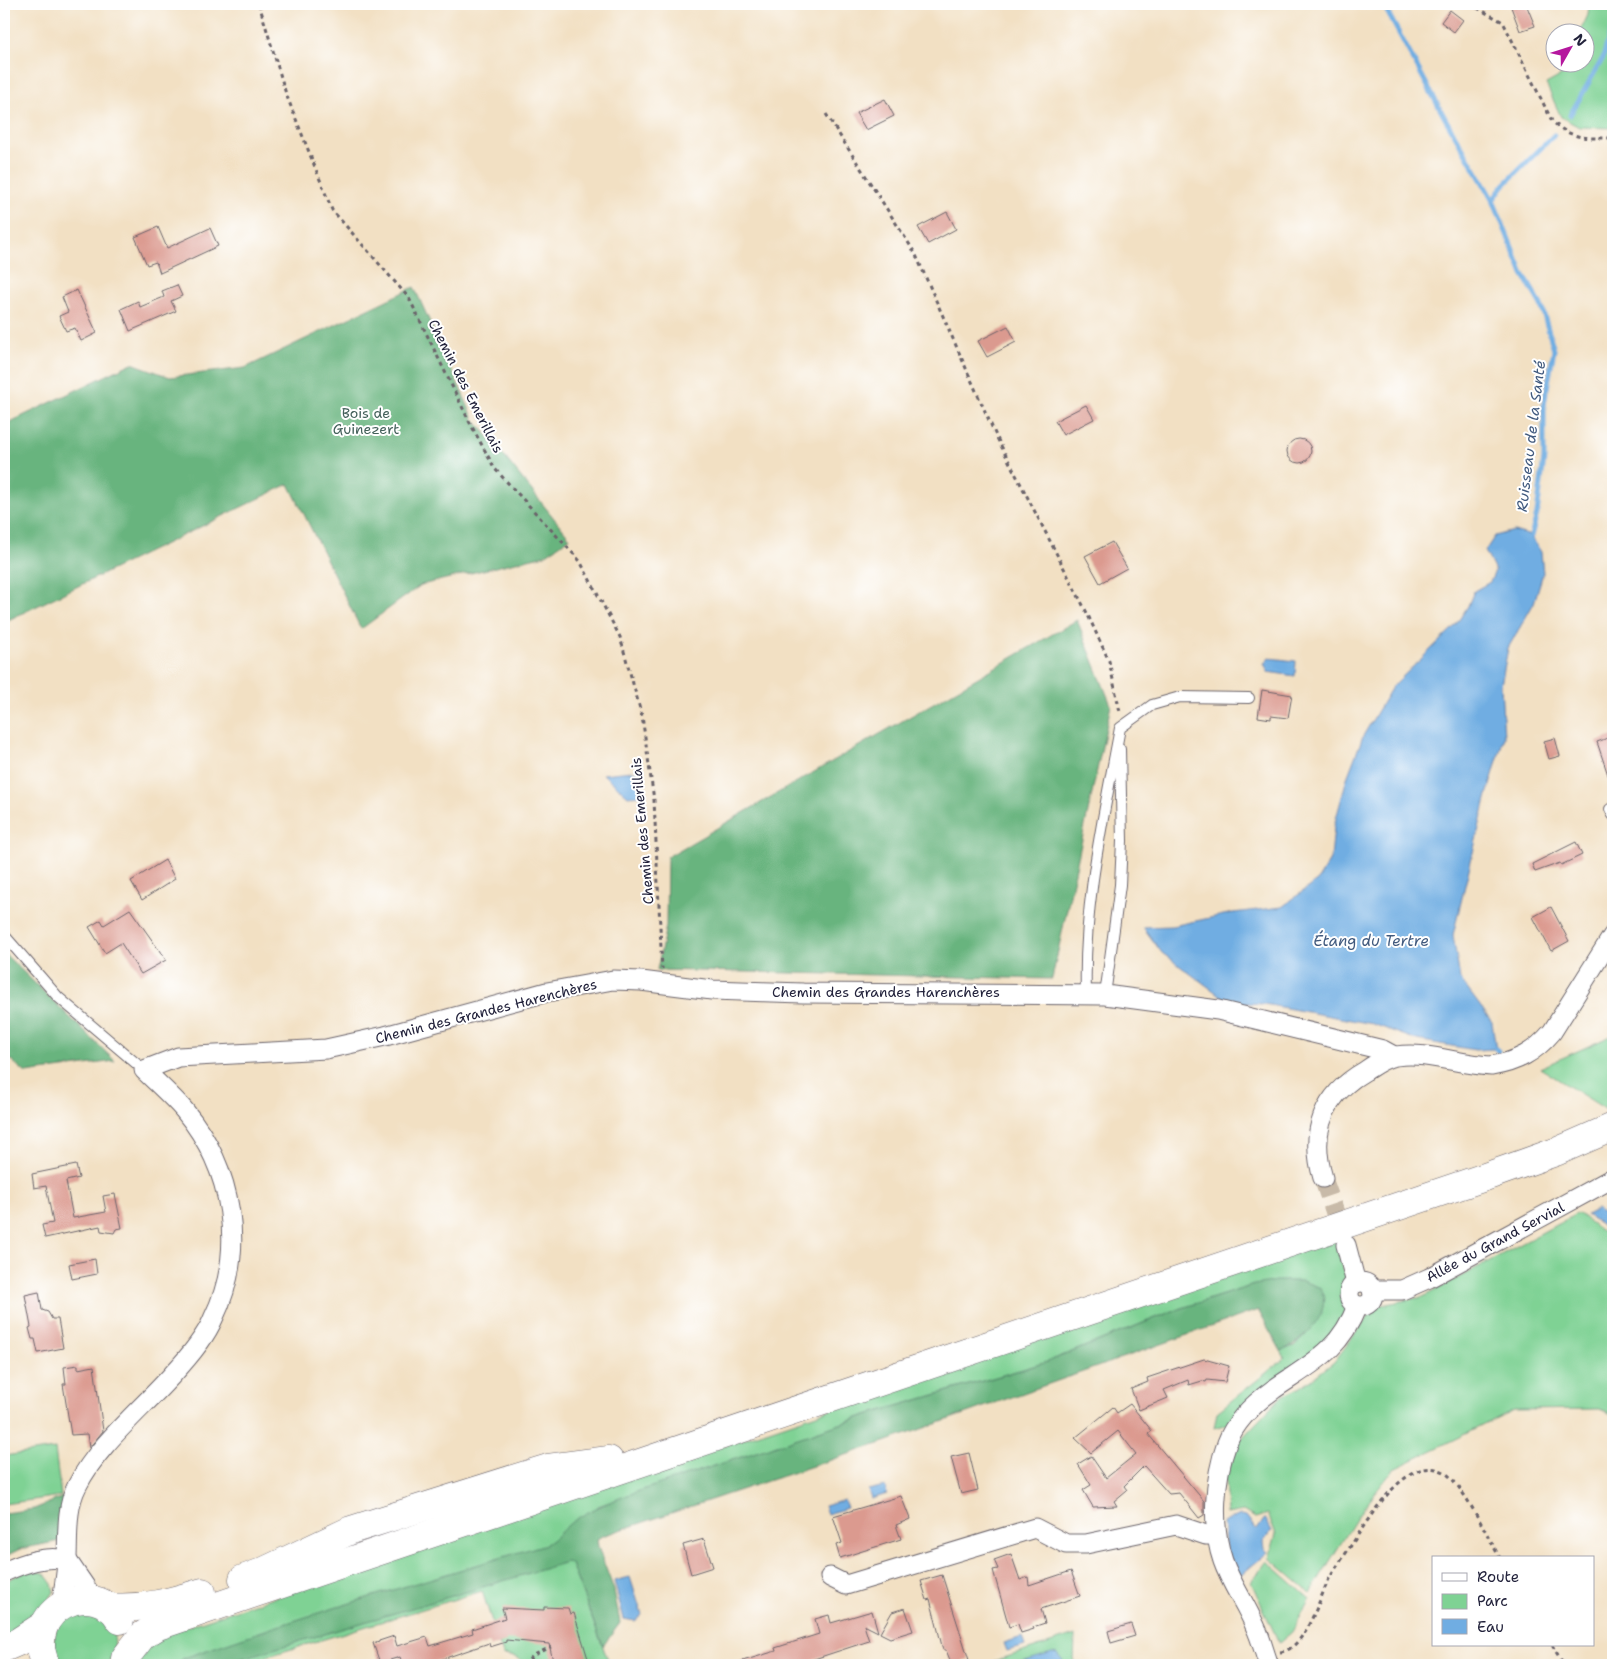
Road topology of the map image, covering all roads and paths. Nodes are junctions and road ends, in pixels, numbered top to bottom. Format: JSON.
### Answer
{"nodes":[{"id":1,"x":259,"y":4,"type":"edge"},
{"id":2,"x":1470,"y":4,"type":"edge"},
{"id":3,"x":826,"y":114,"type":"dead end"},
{"id":4,"x":1613,"y":138,"type":"edge"},
{"id":5,"x":1249,"y":698,"type":"dead end"},
{"id":6,"x":1120,"y":728,"type":"junction"},
{"id":7,"x":1613,"y":934,"type":"edge"},
{"id":8,"x":4,"y":935,"type":"edge"},
{"id":9,"x":663,"y":985,"type":"junction"},
{"id":10,"x":1086,"y":993,"type":"junction"},
{"id":11,"x":1105,"y":995,"type":"junction"},
{"id":12,"x":1394,"y":1056,"type":"junction"},
{"id":13,"x":144,"y":1070,"type":"junction"},
{"id":14,"x":1613,"y":1127,"type":"edge"},
{"id":15,"x":1323,"y":1178,"type":"tunnel mouth"},
{"id":16,"x":1613,"y":1178,"type":"edge"},
{"id":17,"x":1346,"y":1245,"type":"tunnel mouth"},
{"id":18,"x":1364,"y":1287,"type":"junction"},
{"id":19,"x":670,"y":1451,"type":"junction"},
{"id":20,"x":1215,"y":1535,"type":"junction"},
{"id":21,"x":1499,"y":1556,"type":"edge"},
{"id":22,"x":67,"y":1560,"type":"junction"},
{"id":23,"x":4,"y":1572,"type":"edge"},
{"id":24,"x":830,"y":1577,"type":"dead end"},
{"id":25,"x":101,"y":1604,"type":"junction"},
{"id":26,"x":52,"y":1615,"type":"junction"},
{"id":27,"x":1553,"y":1646,"type":"edge"},
{"id":28,"x":551,"y":1647,"type":"dead end"},
{"id":29,"x":4,"y":1648,"type":"edge"},
{"id":30,"x":1267,"y":1659,"type":"edge"},
{"id":31,"x":123,"y":1662,"type":"edge"},
{"id":32,"x":46,"y":1665,"type":"edge"},
{"id":33,"x":523,"y":1665,"type":"edge"},
{"id":34,"x":1564,"y":1665,"type":"edge"}],
"edges":[{"from":1,"to":9,"type":"path","name":"Chemin des Emerillais"},
{"from":2,"to":4,"type":"path"},
{"from":3,"to":6,"type":"path"},
{"from":5,"to":6,"type":"lane"},
{"from":6,"to":10,"type":"lane"},
{"from":6,"to":11,"type":"lane"},
{"from":7,"to":12,"type":"street"},
{"from":8,"to":13,"type":"lane"},
{"from":9,"to":10,"type":"street","name":"Chemin des Grandes Harenchères"},
{"from":9,"to":13,"type":"street","name":"Chemin des Grandes Harenchères"},
{"from":10,"to":11,"type":"street","name":"Chemin des Grandes Harenchères"},
{"from":11,"to":12,"type":"street","name":"Chemin des Grandes Harenchères"},
{"from":12,"to":15,"type":"street"},
{"from":13,"to":22,"type":"street"},
{"from":14,"to":19,"type":"main road"},
{"from":16,"to":18,"type":"street","name":"Allée du Grand Servial"},
{"from":17,"to":18,"type":"street"},
{"from":18,"to":20,"type":"street"},
{"from":19,"to":25,"type":"main road"},
{"from":19,"to":31,"type":"main road"},
{"from":20,"to":24,"type":"street"},
{"from":20,"to":30,"type":"street"},
{"from":21,"to":30,"type":"path"},
{"from":22,"to":23,"type":"street"},
{"from":22,"to":25,"type":"street"},
{"from":22,"to":26,"type":"street"},
{"from":25,"to":26,"type":"main road"},
{"from":25,"to":31,"type":"main road"},
{"from":26,"to":29,"type":"main road"},
{"from":26,"to":32,"type":"main road"},
{"from":27,"to":34,"type":"path"},
{"from":28,"to":33,"type":"path"}]}
